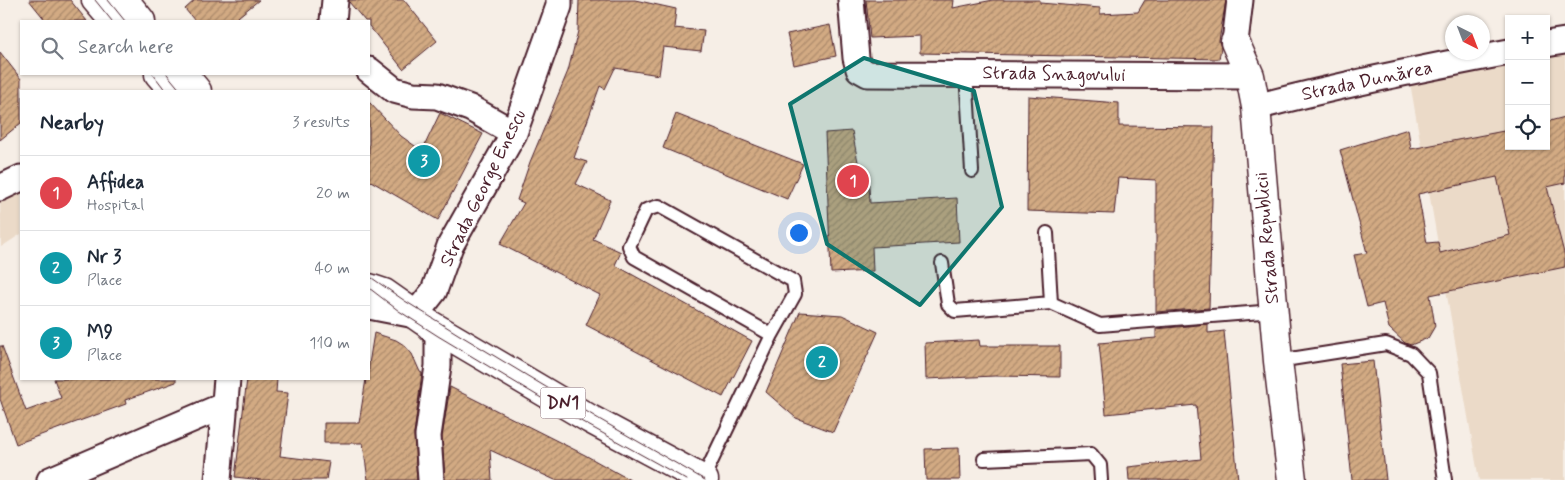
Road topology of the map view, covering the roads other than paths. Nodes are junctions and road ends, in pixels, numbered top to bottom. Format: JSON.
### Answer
{"nodes":[{"id":1,"x":96,"y":0,"type":"edge"},
{"id":2,"x":124,"y":0,"type":"edge"},
{"id":3,"x":335,"y":0,"type":"edge"},
{"id":4,"x":559,"y":0,"type":"edge"},
{"id":5,"x":851,"y":0,"type":"edge"},
{"id":6,"x":1240,"y":0,"type":"edge"},
{"id":7,"x":113,"y":20,"type":"edge"},
{"id":8,"x":140,"y":20,"type":"edge"},
{"id":9,"x":333,"y":20,"type":"edge"},
{"id":10,"x":1565,"y":41,"type":"edge"},
{"id":11,"x":1235,"y":42,"type":"joint"},
{"id":12,"x":1550,"y":43,"type":"edge"},
{"id":13,"x":1505,"y":53,"type":"edge"},
{"id":14,"x":370,"y":71,"type":"edge"},
{"id":15,"x":966,"y":73,"type":"junction"},
{"id":16,"x":160,"y":75,"type":"edge"},
{"id":17,"x":184,"y":75,"type":"edge"},
{"id":18,"x":1250,"y":76,"type":"junction"},
{"id":19,"x":173,"y":90,"type":"edge"},
{"id":20,"x":196,"y":90,"type":"edge"},
{"id":21,"x":1256,"y":107,"type":"junction"},
{"id":22,"x":514,"y":133,"type":"junction"},
{"id":23,"x":972,"y":171,"type":"dead end"},
{"id":24,"x":20,"y":178,"type":"edge"},
{"id":25,"x":0,"y":188,"type":"edge"},
{"id":26,"x":1047,"y":233,"type":"dead end"},
{"id":27,"x":942,"y":263,"type":"dead end"},
{"id":28,"x":370,"y":268,"type":"edge"},
{"id":29,"x":374,"y":295,"type":"edge"},
{"id":30,"x":1051,"y":303,"type":"junction"},
{"id":31,"x":1274,"y":311,"type":"junction"},
{"id":32,"x":420,"y":318,"type":"junction"},
{"id":33,"x":772,"y":335,"type":"junction"},
{"id":34,"x":1278,"y":361,"type":"junction"},
{"id":35,"x":227,"y":380,"type":"edge"},
{"id":36,"x":225,"y":405,"type":"junction"},
{"id":37,"x":984,"y":460,"type":"dead end"},
{"id":38,"x":50,"y":480,"type":"edge"},
{"id":39,"x":218,"y":480,"type":"edge"},
{"id":40,"x":431,"y":480,"type":"edge"},
{"id":41,"x":704,"y":480,"type":"edge"},
{"id":42,"x":1101,"y":480,"type":"edge"},
{"id":43,"x":1292,"y":480,"type":"edge"},
{"id":44,"x":1445,"y":480,"type":"edge"}],
"edges":[{"from":1,"to":7,"type":"main road"},
{"from":2,"to":8,"type":"main road"},
{"from":3,"to":9,"type":"street"},
{"from":4,"to":22,"type":"street","name":"Strada George Enescu"},
{"from":5,"to":15,"type":"street","name":"Strada Snagovului"},
{"from":6,"to":11,"type":"street","name":"Strada Republicii"},
{"from":10,"to":12,"type":"street"},
{"from":11,"to":18,"type":"main road","name":"Strada Republicii"},
{"from":13,"to":21,"type":"street","name":"Strada Dunărea"},
{"from":14,"to":22,"type":"street"},
{"from":15,"to":18,"type":"street","name":"Strada Snagovului"},
{"from":15,"to":23,"type":"lane"},
{"from":16,"to":19,"type":"main road"},
{"from":17,"to":20,"type":"main road"},
{"from":18,"to":21,"type":"main road","name":"Strada Republicii"},
{"from":21,"to":31,"type":"main road","name":"Strada Republicii"},
{"from":22,"to":32,"type":"street","name":"Strada George Enescu"},
{"from":24,"to":25,"type":"street"},
{"from":26,"to":30,"type":"lane"},
{"from":27,"to":30,"type":"lane"},
{"from":28,"to":29,"type":"main road","number":"DN1"},
{"from":29,"to":32,"type":"main road","number":"DN1"},
{"from":30,"to":31,"type":"lane"},
{"from":31,"to":34,"type":"main road","name":"Strada Republicii"},
{"from":32,"to":40,"type":"street"},
{"from":32,"to":41,"type":"main road","number":"DN1"},
{"from":33,"to":33,"type":"lane"},
{"from":33,"to":41,"type":"lane"},
{"from":34,"to":43,"type":"main road","name":"Strada Republicii"},
{"from":34,"to":44,"type":"lane"},
{"from":35,"to":36,"type":"street"},
{"from":36,"to":38,"type":"street"},
{"from":36,"to":39,"type":"street"},
{"from":37,"to":42,"type":"lane"}]}
